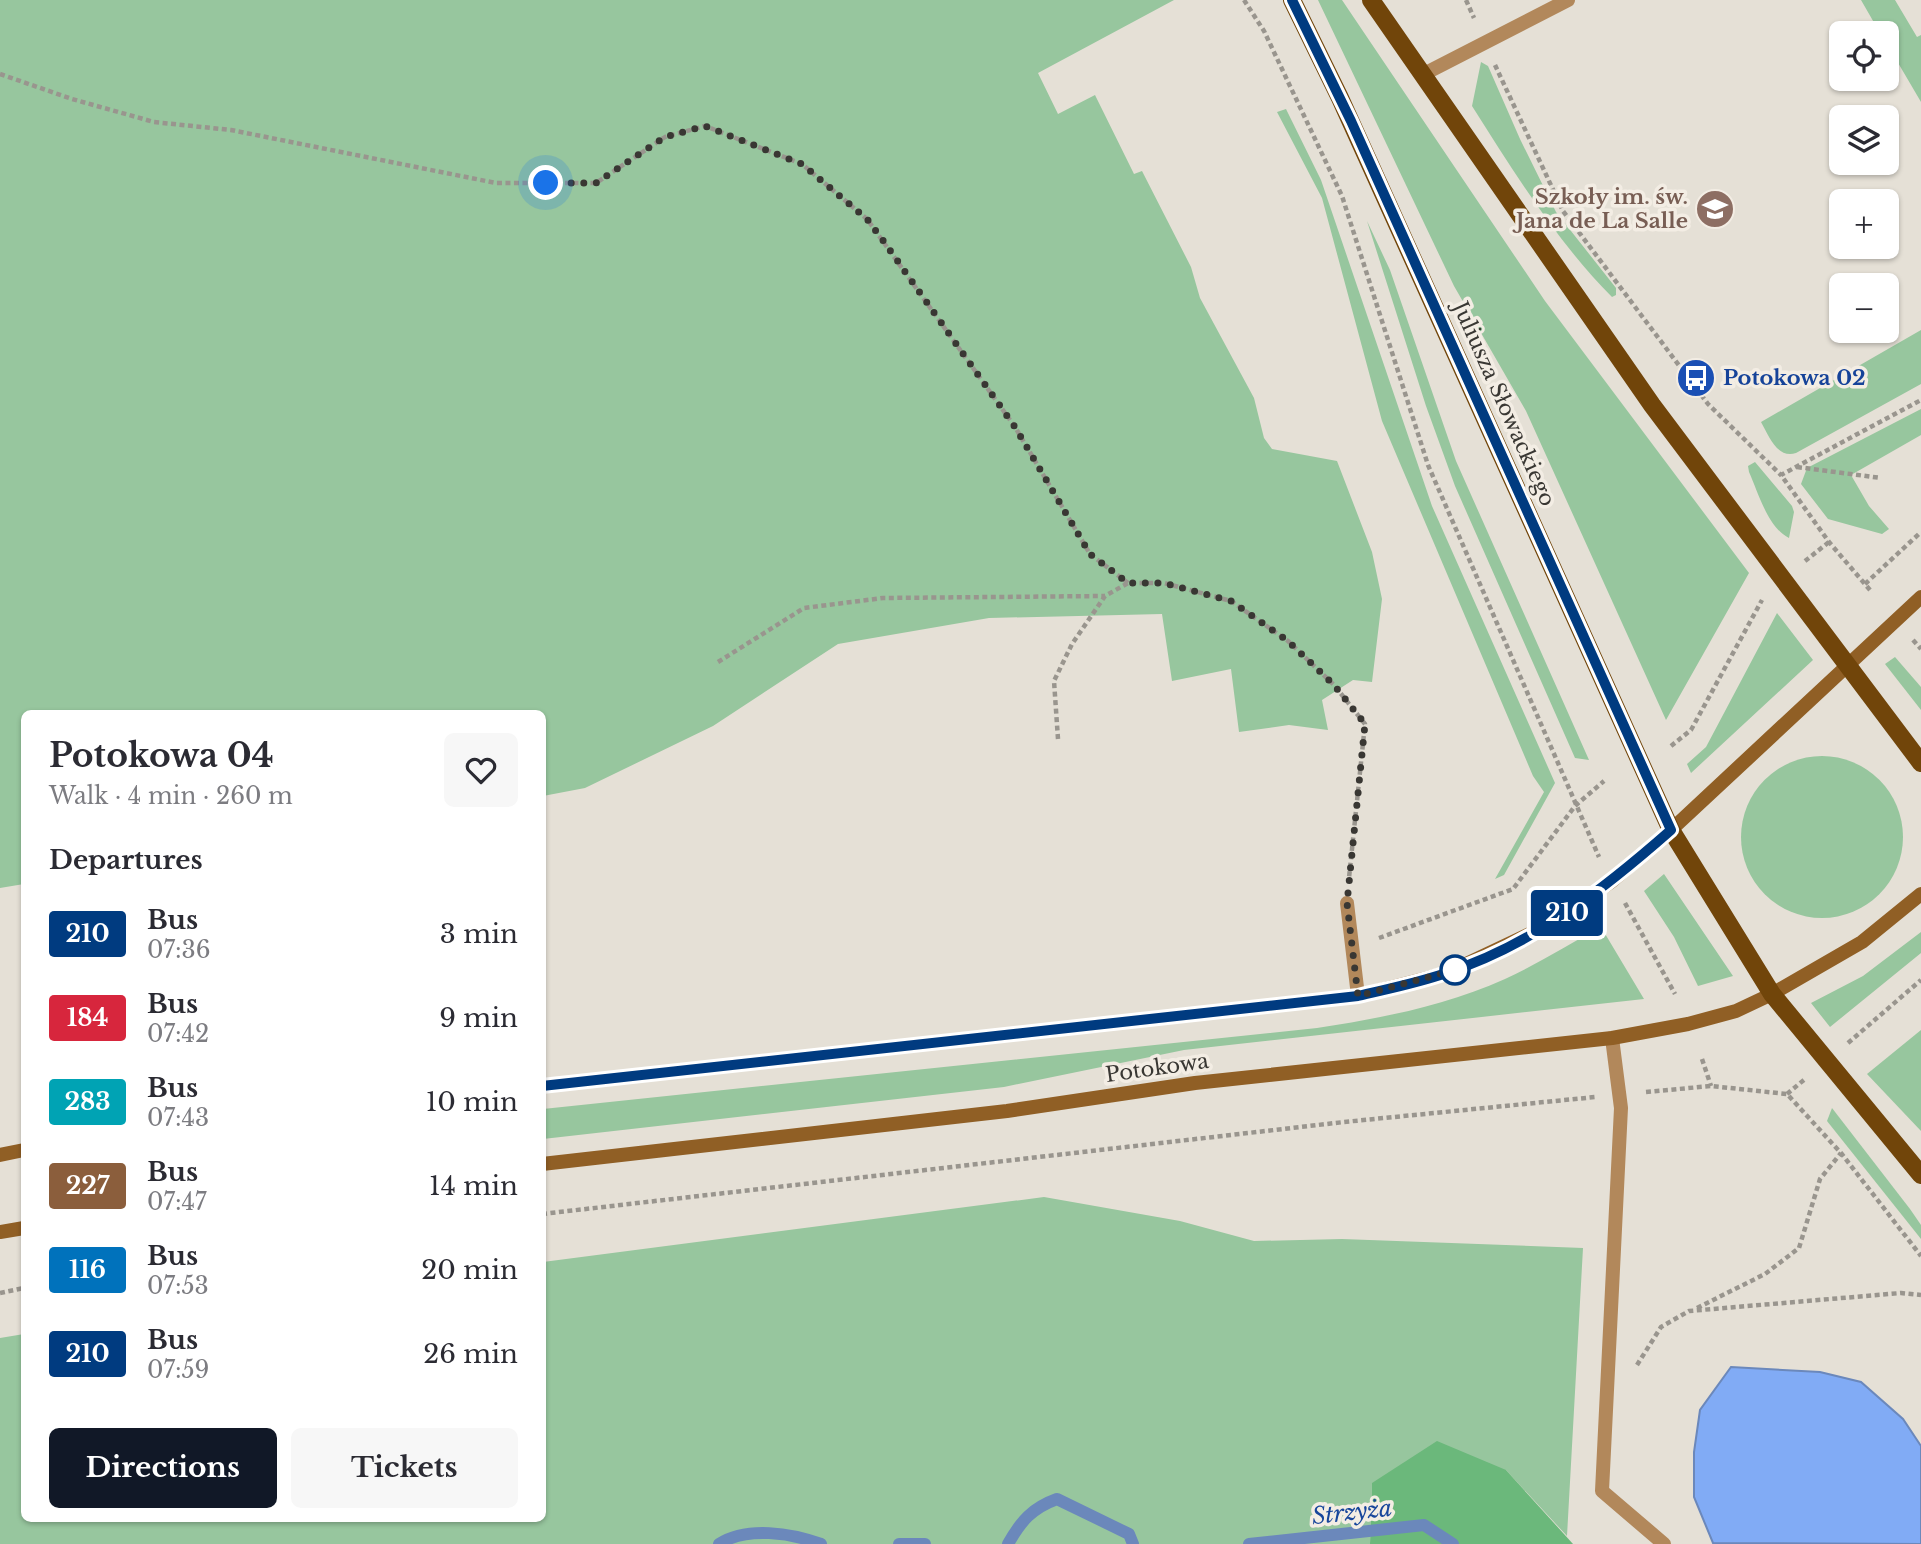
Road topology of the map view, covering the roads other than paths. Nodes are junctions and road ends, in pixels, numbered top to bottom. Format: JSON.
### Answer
{"nodes":[{"id":1,"x":1292,"y":0,"type":"edge"},
{"id":2,"x":1371,"y":0,"type":"edge"},
{"id":3,"x":1568,"y":0,"type":"edge"},
{"id":4,"x":1383,"y":8,"type":"edge"},
{"id":5,"x":1422,"y":75,"type":"junction"},
{"id":6,"x":1921,"y":597,"type":"edge"},
{"id":7,"x":1849,"y":666,"type":"junction"},
{"id":8,"x":1921,"y":763,"type":"edge"},
{"id":9,"x":1671,"y":830,"type":"junction"},
{"id":10,"x":1921,"y":894,"type":"edge"},
{"id":11,"x":1347,"y":903,"type":"road end"},
{"id":12,"x":1772,"y":994,"type":"junction"},
{"id":13,"x":1358,"y":996,"type":"junction"},
{"id":14,"x":1612,"y":1038,"type":"junction"},
{"id":15,"x":546,"y":1086,"type":"edge"},
{"id":16,"x":21,"y":1151,"type":"edge"},
{"id":17,"x":0,"y":1155,"type":"edge"},
{"id":18,"x":546,"y":1164,"type":"edge"},
{"id":19,"x":1921,"y":1175,"type":"edge"},
{"id":20,"x":21,"y":1228,"type":"edge"},
{"id":21,"x":0,"y":1232,"type":"edge"},
{"id":22,"x":1664,"y":1544,"type":"edge"}],
"edges":[{"from":1,"to":9,"type":"main road","name":"Juliusza Słowackiego"},
{"from":2,"to":4,"type":"main road"},
{"from":3,"to":5,"type":"lane"},
{"from":4,"to":5,"type":"main road"},
{"from":5,"to":7,"type":"main road"},
{"from":6,"to":7,"type":"main road"},
{"from":7,"to":8,"type":"main road"},
{"from":7,"to":9,"type":"main road"},
{"from":9,"to":12,"type":"main road","name":"Juliusza Słowackiego"},
{"from":9,"to":13,"type":"main road"},
{"from":10,"to":12,"type":"main road","name":"Potokowa"},
{"from":11,"to":13,"type":"lane"},
{"from":12,"to":14,"type":"main road","name":"Potokowa"},
{"from":12,"to":19,"type":"main road"},
{"from":13,"to":15,"type":"main road"},
{"from":14,"to":18,"type":"main road","name":"Potokowa"},
{"from":14,"to":22,"type":"lane"},
{"from":16,"to":17,"type":"main road"},
{"from":20,"to":21,"type":"main road"}]}
